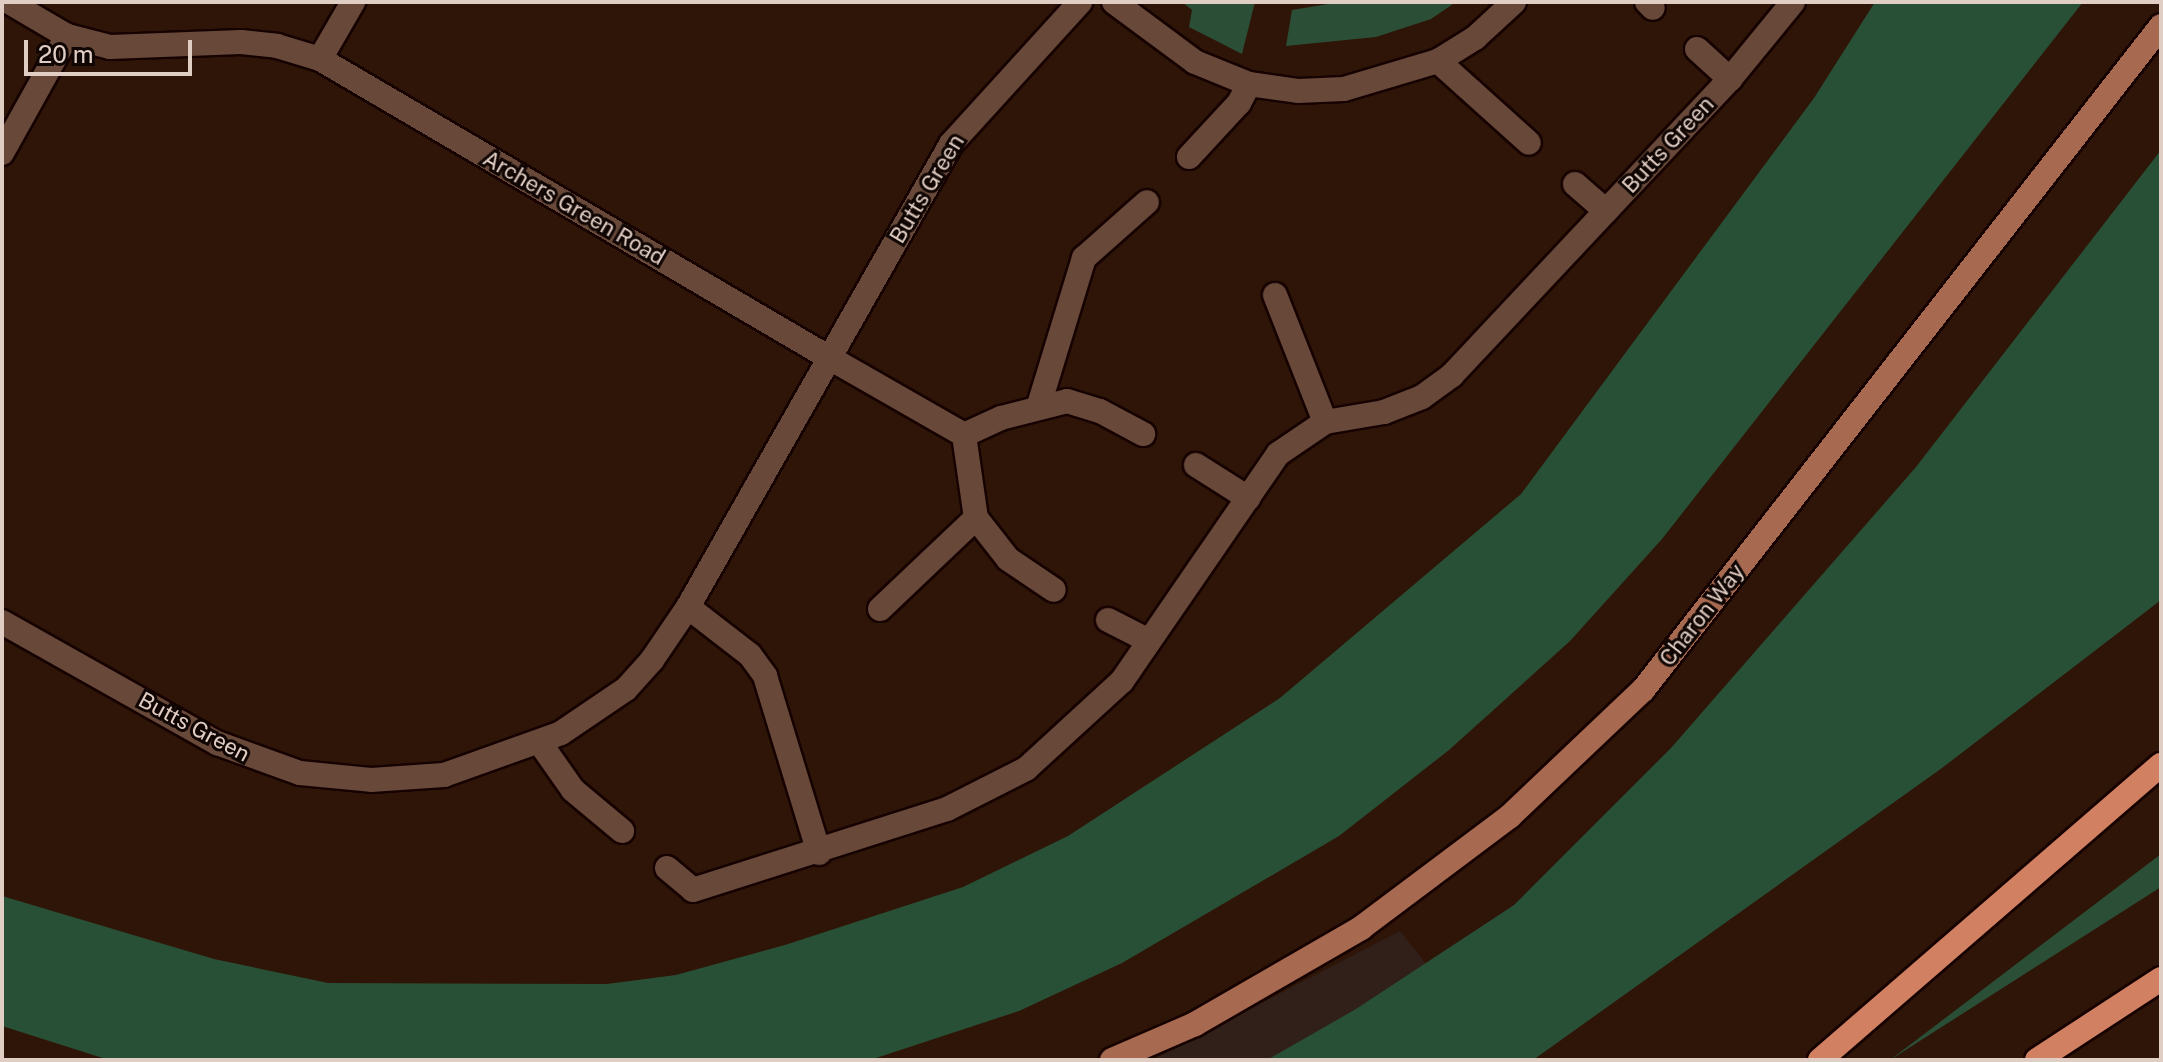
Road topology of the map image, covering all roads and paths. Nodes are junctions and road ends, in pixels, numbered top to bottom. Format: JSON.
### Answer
{"nodes":[{"id":1,"x":9,"y":2,"type":"edge"},
{"id":2,"x":353,"y":2,"type":"edge"},
{"id":3,"x":1080,"y":2,"type":"edge"},
{"id":4,"x":1114,"y":2,"type":"edge"},
{"id":5,"x":1514,"y":2,"type":"edge"},
{"id":6,"x":1793,"y":2,"type":"edge"},
{"id":7,"x":2161,"y":26,"type":"edge"},
{"id":8,"x":67,"y":36,"type":"junction"},
{"id":9,"x":1697,"y":49,"type":"dead end"},
{"id":10,"x":320,"y":59,"type":"junction"},
{"id":11,"x":1438,"y":61,"type":"junction"},
{"id":12,"x":1730,"y":79,"type":"junction"},
{"id":13,"x":1249,"y":84,"type":"junction"},
{"id":14,"x":1529,"y":143,"type":"dead end"},
{"id":15,"x":2,"y":153,"type":"edge"},
{"id":16,"x":1189,"y":157,"type":"dead end"},
{"id":17,"x":1575,"y":184,"type":"dead end"},
{"id":18,"x":1147,"y":202,"type":"dead end"},
{"id":19,"x":1606,"y":211,"type":"junction"},
{"id":20,"x":1275,"y":295,"type":"dead end"},
{"id":21,"x":828,"y":357,"type":"junction"},
{"id":22,"x":1039,"y":405,"type":"junction"},
{"id":23,"x":1325,"y":422,"type":"junction"},
{"id":24,"x":1143,"y":434,"type":"dead end"},
{"id":25,"x":964,"y":435,"type":"junction"},
{"id":26,"x":1196,"y":465,"type":"dead end"},
{"id":27,"x":1248,"y":498,"type":"junction"},
{"id":28,"x":976,"y":518,"type":"junction"},
{"id":29,"x":1054,"y":590,"type":"dead end"},
{"id":30,"x":688,"y":607,"type":"junction"},
{"id":31,"x":880,"y":609,"type":"dead end"},
{"id":32,"x":1108,"y":620,"type":"dead end"},
{"id":33,"x":2,"y":622,"type":"edge"},
{"id":34,"x":1149,"y":641,"type":"junction"},
{"id":35,"x":540,"y":743,"type":"junction"},
{"id":36,"x":2161,"y":765,"type":"edge"},
{"id":37,"x":622,"y":831,"type":"dead end"},
{"id":38,"x":819,"y":853,"type":"junction"},
{"id":39,"x":667,"y":868,"type":"dead end"},
{"id":40,"x":2161,"y":979,"type":"edge"},
{"id":41,"x":1112,"y":1060,"type":"edge"},
{"id":42,"x":1820,"y":1060,"type":"edge"},
{"id":43,"x":2037,"y":1060,"type":"edge"}],
"edges":[{"from":1,"to":8,"type":"street","name":"Archers Green Road"},
{"from":2,"to":10,"type":"street"},
{"from":3,"to":21,"type":"street","name":"Butts Green"},
{"from":4,"to":13,"type":"street"},
{"from":5,"to":11,"type":"street"},
{"from":6,"to":12,"type":"street","name":"Butts Green"},
{"from":7,"to":41,"type":"main road","name":"Charon Way"},
{"from":8,"to":10,"type":"street","name":"Archers Green Road"},
{"from":8,"to":15,"type":"street"},
{"from":9,"to":12,"type":"street","name":"Butts Green"},
{"from":10,"to":21,"type":"street","name":"Archers Green Road"},
{"from":11,"to":13,"type":"street"},
{"from":11,"to":14,"type":"street"},
{"from":12,"to":19,"type":"street","name":"Butts Green"},
{"from":13,"to":16,"type":"street"},
{"from":17,"to":19,"type":"street","name":"Butts Green"},
{"from":18,"to":22,"type":"street"},
{"from":19,"to":23,"type":"street","name":"Butts Green"},
{"from":20,"to":23,"type":"street"},
{"from":21,"to":25,"type":"street"},
{"from":21,"to":30,"type":"street","name":"Butts Green"},
{"from":22,"to":24,"type":"street"},
{"from":22,"to":25,"type":"street"},
{"from":23,"to":27,"type":"street","name":"Butts Green"},
{"from":25,"to":28,"type":"street"},
{"from":26,"to":27,"type":"street"},
{"from":27,"to":34,"type":"street","name":"Butts Green"},
{"from":28,"to":29,"type":"street"},
{"from":28,"to":31,"type":"street"},
{"from":30,"to":35,"type":"street","name":"Butts Green"},
{"from":30,"to":38,"type":"street"},
{"from":32,"to":34,"type":"street"},
{"from":33,"to":35,"type":"street","name":"Butts Green"},
{"from":34,"to":38,"type":"street","name":"Butts Green"},
{"from":35,"to":37,"type":"street"},
{"from":36,"to":42,"type":"highway"},
{"from":38,"to":39,"type":"street","name":"Butts Green"},
{"from":40,"to":43,"type":"highway"}]}
